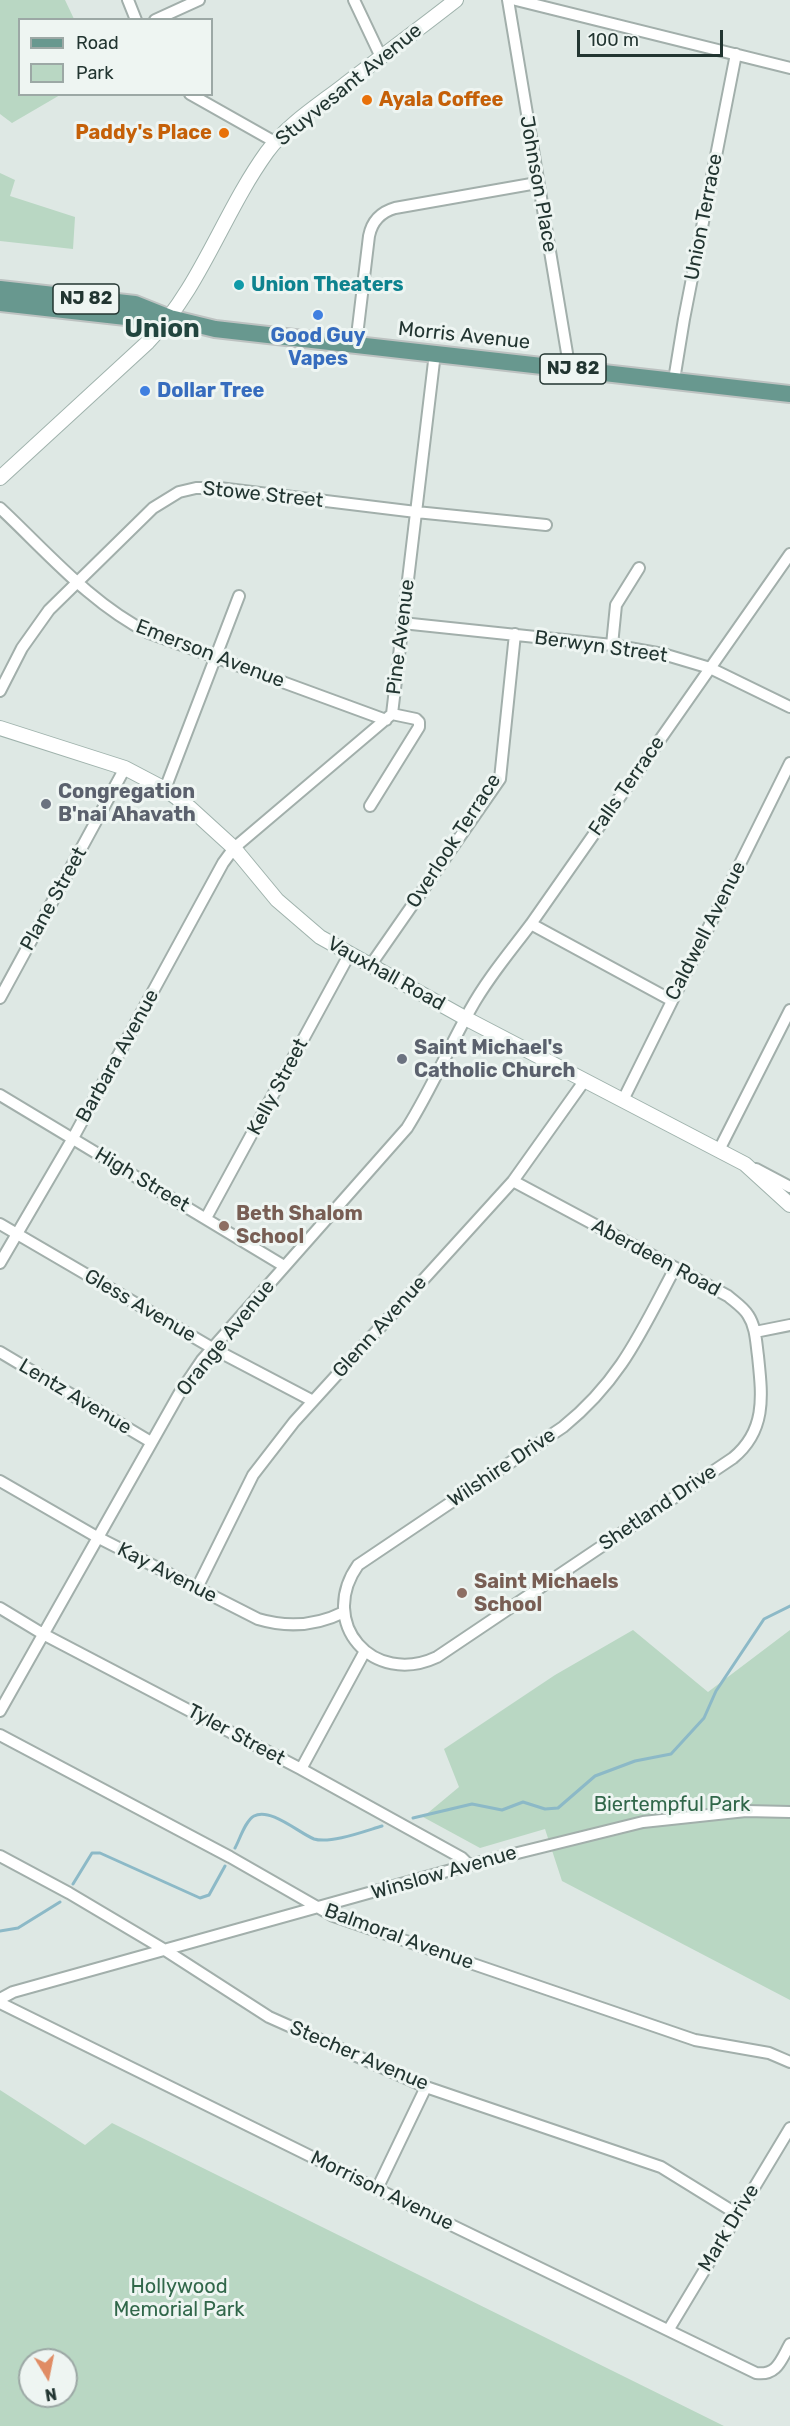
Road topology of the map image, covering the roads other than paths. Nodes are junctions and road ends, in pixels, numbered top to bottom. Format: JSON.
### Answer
{"nodes":[{"id":1,"x":128,"y":0,"type":"edge"},
{"id":2,"x":199,"y":0,"type":"edge"},
{"id":3,"x":354,"y":0,"type":"edge"},
{"id":4,"x":456,"y":0,"type":"edge"},
{"id":5,"x":508,"y":0,"type":"edge"},
{"id":6,"x":516,"y":0,"type":"edge"},
{"id":7,"x":533,"y":2,"type":"edge"},
{"id":8,"x":135,"y":18,"type":"edge"},
{"id":9,"x":159,"y":18,"type":"edge"},
{"id":10,"x":736,"y":54,"type":"junction"},
{"id":11,"x":381,"y":57,"type":"junction"},
{"id":12,"x":790,"y":68,"type":"edge"},
{"id":13,"x":194,"y":96,"type":"edge"},
{"id":14,"x":275,"y":142,"type":"junction"},
{"id":15,"x":537,"y":183,"type":"junction"},
{"id":16,"x":0,"y":289,"type":"edge"},
{"id":17,"x":0,"y":303,"type":"edge"},
{"id":18,"x":170,"y":318,"type":"junction"},
{"id":19,"x":356,"y":344,"type":"junction"},
{"id":20,"x":435,"y":353,"type":"junction"},
{"id":21,"x":567,"y":369,"type":"junction"},
{"id":22,"x":674,"y":380,"type":"junction"},
{"id":23,"x":790,"y":394,"type":"edge"},
{"id":24,"x":0,"y":478,"type":"edge"},
{"id":25,"x":0,"y":508,"type":"edge"},
{"id":26,"x":416,"y":512,"type":"junction"},
{"id":27,"x":546,"y":525,"type":"dead end"},
{"id":28,"x":790,"y":554,"type":"edge"},
{"id":29,"x":639,"y":568,"type":"dead end"},
{"id":30,"x":77,"y":580,"type":"junction"},
{"id":31,"x":239,"y":596,"type":"dead end"},
{"id":32,"x":402,"y":623,"type":"junction"},
{"id":33,"x":515,"y":634,"type":"junction"},
{"id":34,"x":612,"y":645,"type":"junction"},
{"id":35,"x":216,"y":658,"type":"junction"},
{"id":36,"x":710,"y":668,"type":"junction"},
{"id":37,"x":0,"y":691,"type":"edge"},
{"id":38,"x":790,"y":707,"type":"edge"},
{"id":39,"x":389,"y":717,"type":"junction"},
{"id":40,"x":0,"y":728,"type":"edge"},
{"id":41,"x":790,"y":763,"type":"edge"},
{"id":42,"x":125,"y":768,"type":"junction"},
{"id":43,"x":165,"y":789,"type":"junction"},
{"id":44,"x":370,"y":806,"type":"dead end"},
{"id":45,"x":234,"y":848,"type":"junction"},
{"id":46,"x":531,"y":924,"type":"junction"},
{"id":47,"x":349,"y":955,"type":"junction"},
{"id":48,"x":370,"y":966,"type":"junction"},
{"id":49,"x":0,"y":998,"type":"edge"},
{"id":50,"x":671,"y":1000,"type":"junction"},
{"id":51,"x":790,"y":1010,"type":"edge"},
{"id":52,"x":465,"y":1018,"type":"junction"},
{"id":53,"x":585,"y":1080,"type":"junction"},
{"id":54,"x":0,"y":1095,"type":"edge"},
{"id":55,"x":623,"y":1100,"type":"junction"},
{"id":56,"x":73,"y":1138,"type":"junction"},
{"id":57,"x":719,"y":1150,"type":"junction"},
{"id":58,"x":745,"y":1164,"type":"junction"},
{"id":59,"x":513,"y":1181,"type":"junction"},
{"id":60,"x":790,"y":1187,"type":"edge"},
{"id":61,"x":790,"y":1205,"type":"edge"},
{"id":62,"x":206,"y":1218,"type":"junction"},
{"id":63,"x":0,"y":1224,"type":"edge"},
{"id":64,"x":17,"y":1234,"type":"junction"},
{"id":65,"x":0,"y":1263,"type":"edge"},
{"id":66,"x":284,"y":1266,"type":"junction"},
{"id":67,"x":675,"y":1268,"type":"junction"},
{"id":68,"x":790,"y":1325,"type":"edge"},
{"id":69,"x":755,"y":1332,"type":"junction"},
{"id":70,"x":214,"y":1349,"type":"junction"},
{"id":71,"x":0,"y":1352,"type":"edge"},
{"id":72,"x":313,"y":1401,"type":"junction"},
{"id":73,"x":151,"y":1443,"type":"junction"},
{"id":74,"x":0,"y":1480,"type":"edge"},
{"id":75,"x":97,"y":1537,"type":"junction"},
{"id":76,"x":197,"y":1588,"type":"junction"},
{"id":77,"x":0,"y":1608,"type":"edge"},
{"id":78,"x":344,"y":1612,"type":"junction"},
{"id":79,"x":43,"y":1634,"type":"junction"},
{"id":80,"x":365,"y":1651,"type":"junction"},
{"id":81,"x":0,"y":1711,"type":"edge"},
{"id":82,"x":0,"y":1735,"type":"edge"},
{"id":83,"x":301,"y":1769,"type":"junction"},
{"id":84,"x":790,"y":1812,"type":"edge"},
{"id":85,"x":0,"y":1856,"type":"edge"},
{"id":86,"x":470,"y":1865,"type":"junction"},
{"id":87,"x":320,"y":1908,"type":"junction"},
{"id":88,"x":165,"y":1950,"type":"junction"},
{"id":89,"x":0,"y":2001,"type":"edge"},
{"id":90,"x":790,"y":2062,"type":"edge"},
{"id":91,"x":426,"y":2087,"type":"junction"},
{"id":92,"x":790,"y":2128,"type":"edge"},
{"id":93,"x":377,"y":2189,"type":"junction"},
{"id":94,"x":737,"y":2214,"type":"junction"},
{"id":95,"x":669,"y":2329,"type":"junction"},
{"id":96,"x":790,"y":2344,"type":"edge"}],
"edges":[{"from":1,"to":8,"type":"street"},
{"from":2,"to":9,"type":"street"},
{"from":3,"to":11,"type":"street"},
{"from":4,"to":11,"type":"street","name":"Stuyvesant Avenue"},
{"from":5,"to":15,"type":"street","name":"Johnson Place"},
{"from":6,"to":7,"type":"street"},
{"from":7,"to":10,"type":"street"},
{"from":10,"to":12,"type":"street"},
{"from":10,"to":22,"type":"street","name":"Union Terrace"},
{"from":11,"to":14,"type":"street","name":"Stuyvesant Avenue"},
{"from":13,"to":14,"type":"street"},
{"from":14,"to":18,"type":"street","name":"Stuyvesant Avenue"},
{"from":15,"to":19,"type":"street"},
{"from":15,"to":21,"type":"street","name":"Johnson Place"},
{"from":16,"to":18,"type":"main road","name":"Morris Avenue","number":"NJ 82"},
{"from":17,"to":18,"type":"main road","name":"Morris Avenue","number":"NJ 82"},
{"from":18,"to":19,"type":"main road","name":"Morris Avenue","number":"NJ 82"},
{"from":18,"to":24,"type":"street","name":"Stuyvesant Avenue"},
{"from":19,"to":20,"type":"main road","name":"Morris Avenue","number":"NJ 82"},
{"from":20,"to":21,"type":"main road","name":"Morris Avenue","number":"NJ 82"},
{"from":20,"to":26,"type":"street","name":"Pine Avenue"},
{"from":21,"to":22,"type":"main road","name":"Morris Avenue","number":"NJ 82"},
{"from":22,"to":23,"type":"main road","name":"Morris Avenue","number":"NJ 82"},
{"from":25,"to":30,"type":"street","name":"Emerson Avenue"},
{"from":26,"to":27,"type":"street","name":"Stowe Street"},
{"from":26,"to":30,"type":"street","name":"Stowe Street"},
{"from":26,"to":32,"type":"street","name":"Pine Avenue"},
{"from":28,"to":36,"type":"street","name":"Falls Terrace"},
{"from":29,"to":34,"type":"street"},
{"from":30,"to":35,"type":"street","name":"Emerson Avenue"},
{"from":30,"to":37,"type":"street","name":"Stowe Street"},
{"from":31,"to":35,"type":"street"},
{"from":32,"to":33,"type":"street","name":"Berwyn Street"},
{"from":32,"to":39,"type":"street","name":"Pine Avenue"},
{"from":33,"to":34,"type":"street","name":"Berwyn Street"},
{"from":33,"to":48,"type":"street","name":"Overlook Terrace"},
{"from":34,"to":36,"type":"street","name":"Berwyn Street"},
{"from":35,"to":39,"type":"street","name":"Emerson Avenue"},
{"from":35,"to":43,"type":"street"},
{"from":36,"to":38,"type":"street","name":"Berwyn Street"},
{"from":36,"to":46,"type":"street","name":"Falls Terrace"},
{"from":39,"to":44,"type":"street","name":"Emerson Avenue"},
{"from":39,"to":45,"type":"street","name":"Pine Avenue"},
{"from":40,"to":42,"type":"street","name":"Vauxhall Road"},
{"from":41,"to":50,"type":"street","name":"Caldwell Avenue"},
{"from":42,"to":43,"type":"street","name":"Vauxhall Road"},
{"from":42,"to":49,"type":"street","name":"Plane Street"},
{"from":43,"to":45,"type":"street","name":"Vauxhall Road"},
{"from":45,"to":47,"type":"street","name":"Vauxhall Road"},
{"from":45,"to":56,"type":"street","name":"Barbara Avenue"},
{"from":46,"to":50,"type":"street"},
{"from":46,"to":52,"type":"street","name":"Falls Terrace"},
{"from":47,"to":48,"type":"street","name":"Vauxhall Road"},
{"from":47,"to":62,"type":"street","name":"Kelly Street"},
{"from":48,"to":52,"type":"street","name":"Vauxhall Road"},
{"from":50,"to":55,"type":"street","name":"Caldwell Avenue"},
{"from":51,"to":57,"type":"street"},
{"from":52,"to":53,"type":"street","name":"Vauxhall Road"},
{"from":52,"to":66,"type":"street","name":"Orange Avenue"},
{"from":53,"to":55,"type":"street","name":"Vauxhall Road"},
{"from":53,"to":59,"type":"street","name":"Glenn Avenue"},
{"from":54,"to":56,"type":"street","name":"High Street"},
{"from":55,"to":57,"type":"street","name":"Vauxhall Road"},
{"from":56,"to":62,"type":"street","name":"High Street"},
{"from":56,"to":64,"type":"street","name":"Barbara Avenue"},
{"from":57,"to":58,"type":"street","name":"Vauxhall Road"},
{"from":58,"to":60,"type":"street"},
{"from":58,"to":61,"type":"street","name":"Vauxhall Road"},
{"from":59,"to":67,"type":"street","name":"Aberdeen Road"},
{"from":59,"to":72,"type":"street","name":"Glenn Avenue"},
{"from":62,"to":66,"type":"street","name":"High Street"},
{"from":63,"to":64,"type":"street","name":"Gless Avenue"},
{"from":64,"to":65,"type":"street","name":"Barbara Avenue"},
{"from":64,"to":70,"type":"street","name":"Gless Avenue"},
{"from":66,"to":70,"type":"street","name":"Orange Avenue"},
{"from":67,"to":69,"type":"street","name":"Aberdeen Road"},
{"from":67,"to":78,"type":"street","name":"Wilshire Drive"},
{"from":68,"to":69,"type":"street"},
{"from":69,"to":80,"type":"street","name":"Shetland Drive"},
{"from":70,"to":72,"type":"street","name":"Gless Avenue"},
{"from":70,"to":73,"type":"street","name":"Orange Avenue"},
{"from":71,"to":73,"type":"street","name":"Lentz Avenue"},
{"from":72,"to":76,"type":"street","name":"Glenn Avenue"},
{"from":73,"to":75,"type":"street","name":"Orange Avenue"},
{"from":74,"to":75,"type":"street","name":"Kay Avenue"},
{"from":75,"to":76,"type":"street","name":"Kay Avenue"},
{"from":75,"to":79,"type":"street","name":"Orange Avenue"},
{"from":76,"to":78,"type":"street","name":"Kay Avenue"},
{"from":77,"to":79,"type":"street","name":"Tyler Street"},
{"from":78,"to":80,"type":"street"},
{"from":79,"to":81,"type":"street","name":"Orange Avenue"},
{"from":79,"to":83,"type":"street","name":"Tyler Street"},
{"from":80,"to":83,"type":"street"},
{"from":82,"to":87,"type":"street","name":"Balmoral Avenue"},
{"from":83,"to":86,"type":"street","name":"Tyler Street"},
{"from":84,"to":86,"type":"street","name":"Winslow Avenue"},
{"from":85,"to":88,"type":"street","name":"Stecher Avenue"},
{"from":86,"to":87,"type":"street","name":"Winslow Avenue"},
{"from":87,"to":88,"type":"street","name":"Winslow Avenue"},
{"from":87,"to":90,"type":"street","name":"Balmoral Avenue"},
{"from":88,"to":89,"type":"street","name":"Winslow Avenue"},
{"from":88,"to":91,"type":"street","name":"Stecher Avenue"},
{"from":89,"to":93,"type":"street","name":"Morrison Avenue"},
{"from":91,"to":93,"type":"street"},
{"from":91,"to":94,"type":"street","name":"Stecher Avenue"},
{"from":92,"to":94,"type":"street","name":"Mark Drive"},
{"from":93,"to":95,"type":"street","name":"Morrison Avenue"},
{"from":94,"to":95,"type":"street","name":"Mark Drive"},
{"from":95,"to":96,"type":"street","name":"Morrison Avenue"}]}
